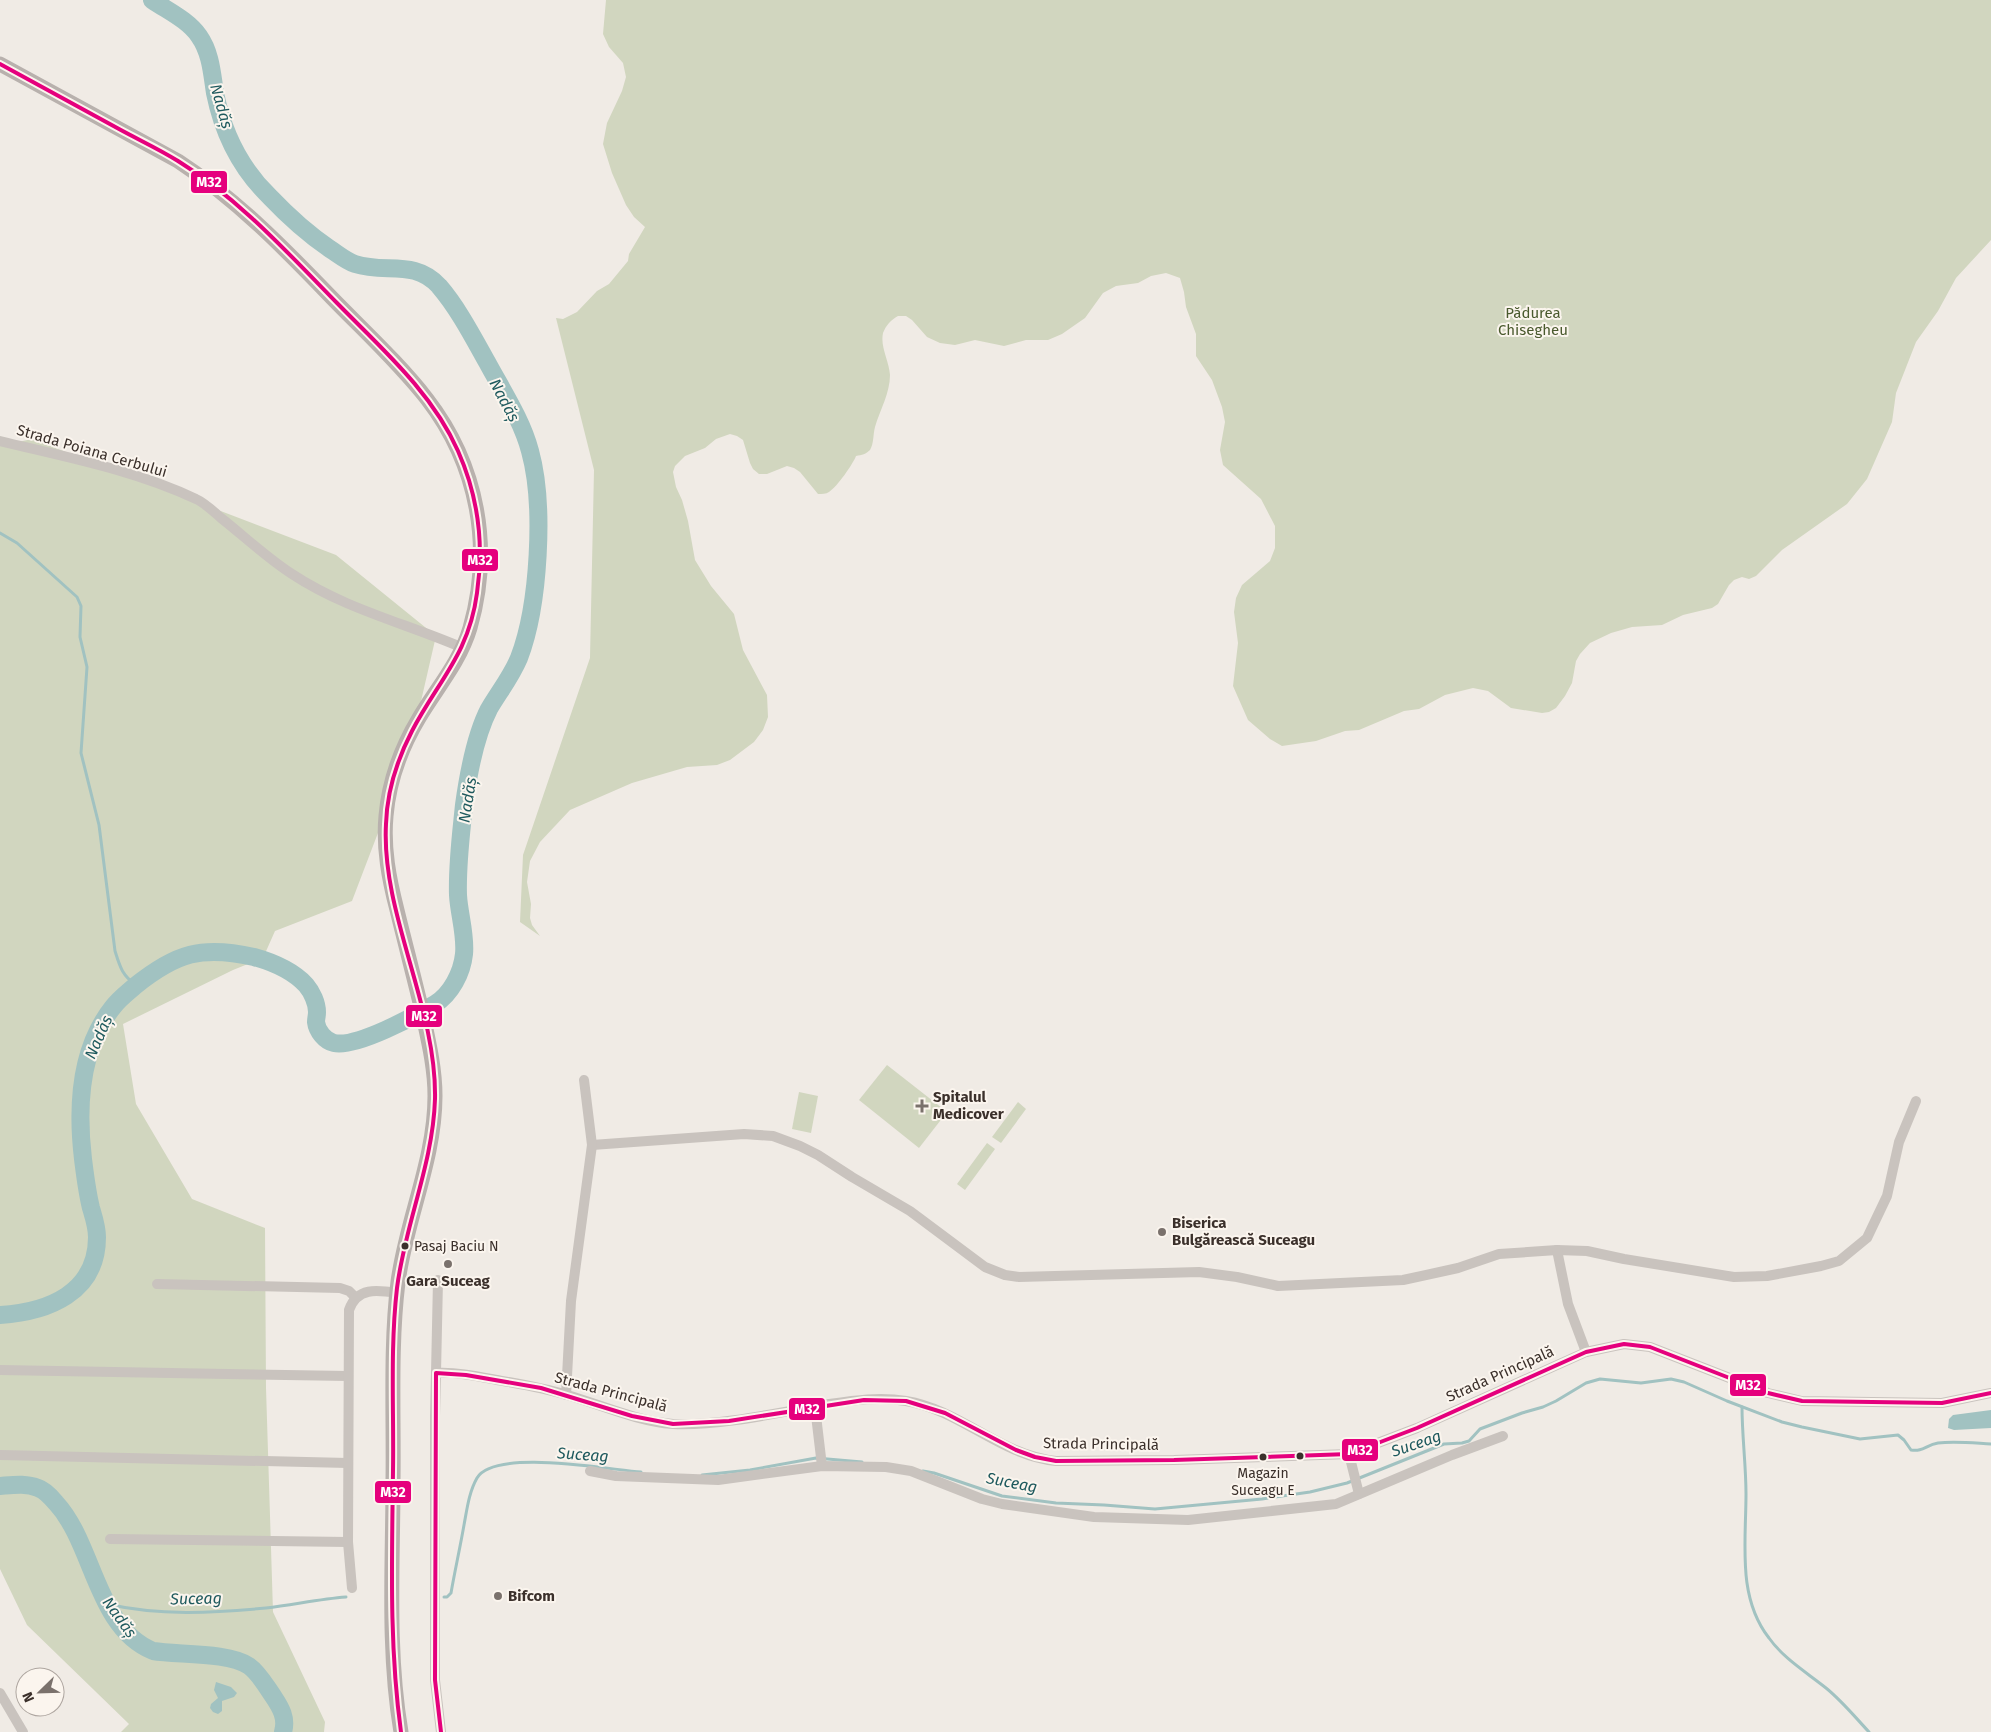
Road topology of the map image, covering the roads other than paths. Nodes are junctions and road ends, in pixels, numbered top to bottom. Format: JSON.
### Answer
{"nodes":[{"id":1,"x":0,"y":64,"type":"edge"},
{"id":2,"x":0,"y":441,"type":"edge"},
{"id":3,"x":462,"y":648,"type":"junction"},
{"id":4,"x":584,"y":1080,"type":"dead end"},
{"id":5,"x":1916,"y":1101,"type":"dead end"},
{"id":6,"x":592,"y":1145,"type":"junction"},
{"id":7,"x":1557,"y":1250,"type":"junction"},
{"id":8,"x":438,"y":1280,"type":"dead end"},
{"id":9,"x":157,"y":1284,"type":"dead end"},
{"id":10,"x":397,"y":1293,"type":"junction"},
{"id":11,"x":356,"y":1297,"type":"junction"},
{"id":12,"x":1586,"y":1352,"type":"junction"},
{"id":13,"x":0,"y":1370,"type":"edge"},
{"id":14,"x":436,"y":1374,"type":"junction"},
{"id":15,"x":348,"y":1376,"type":"junction"},
{"id":16,"x":1991,"y":1393,"type":"edge"},
{"id":17,"x":566,"y":1395,"type":"junction"},
{"id":18,"x":814,"y":1407,"type":"junction"},
{"id":19,"x":1503,"y":1436,"type":"dead end"},
{"id":20,"x":0,"y":1455,"type":"edge"},
{"id":21,"x":1350,"y":1458,"type":"junction"},
{"id":22,"x":822,"y":1460,"type":"junction"},
{"id":23,"x":348,"y":1463,"type":"junction"},
{"id":24,"x":590,"y":1472,"type":"dead end"},
{"id":25,"x":1359,"y":1494,"type":"junction"},
{"id":26,"x":110,"y":1538,"type":"dead end"},
{"id":27,"x":348,"y":1542,"type":"junction"},
{"id":28,"x":352,"y":1588,"type":"dead end"},
{"id":29,"x":0,"y":1693,"type":"edge"},
{"id":30,"x":23,"y":1732,"type":"edge"},
{"id":31,"x":401,"y":1732,"type":"edge"},
{"id":32,"x":441,"y":1732,"type":"edge"}],
"edges":[{"from":1,"to":3,"type":"main road"},
{"from":2,"to":3,"type":"street","name":"Strada Poiana Cerbului"},
{"from":3,"to":10,"type":"main road"},
{"from":4,"to":6,"type":"street"},
{"from":5,"to":7,"type":"street"},
{"from":6,"to":7,"type":"street"},
{"from":6,"to":17,"type":"street"},
{"from":7,"to":12,"type":"street"},
{"from":8,"to":14,"type":"street"},
{"from":9,"to":11,"type":"street"},
{"from":10,"to":11,"type":"street"},
{"from":10,"to":31,"type":"main road"},
{"from":11,"to":15,"type":"street"},
{"from":12,"to":16,"type":"street","name":"Strada Principală"},
{"from":12,"to":21,"type":"street","name":"Strada Principală"},
{"from":13,"to":15,"type":"street"},
{"from":14,"to":17,"type":"street","name":"Strada Principală"},
{"from":14,"to":32,"type":"street"},
{"from":15,"to":23,"type":"street"},
{"from":17,"to":18,"type":"street","name":"Strada Principală"},
{"from":18,"to":21,"type":"street","name":"Strada Principală"},
{"from":18,"to":22,"type":"street"},
{"from":19,"to":25,"type":"street"},
{"from":20,"to":23,"type":"street"},
{"from":21,"to":25,"type":"street"},
{"from":22,"to":24,"type":"street"},
{"from":22,"to":25,"type":"street"},
{"from":23,"to":27,"type":"street"},
{"from":26,"to":27,"type":"street"},
{"from":27,"to":28,"type":"street"},
{"from":29,"to":30,"type":"street"}]}
